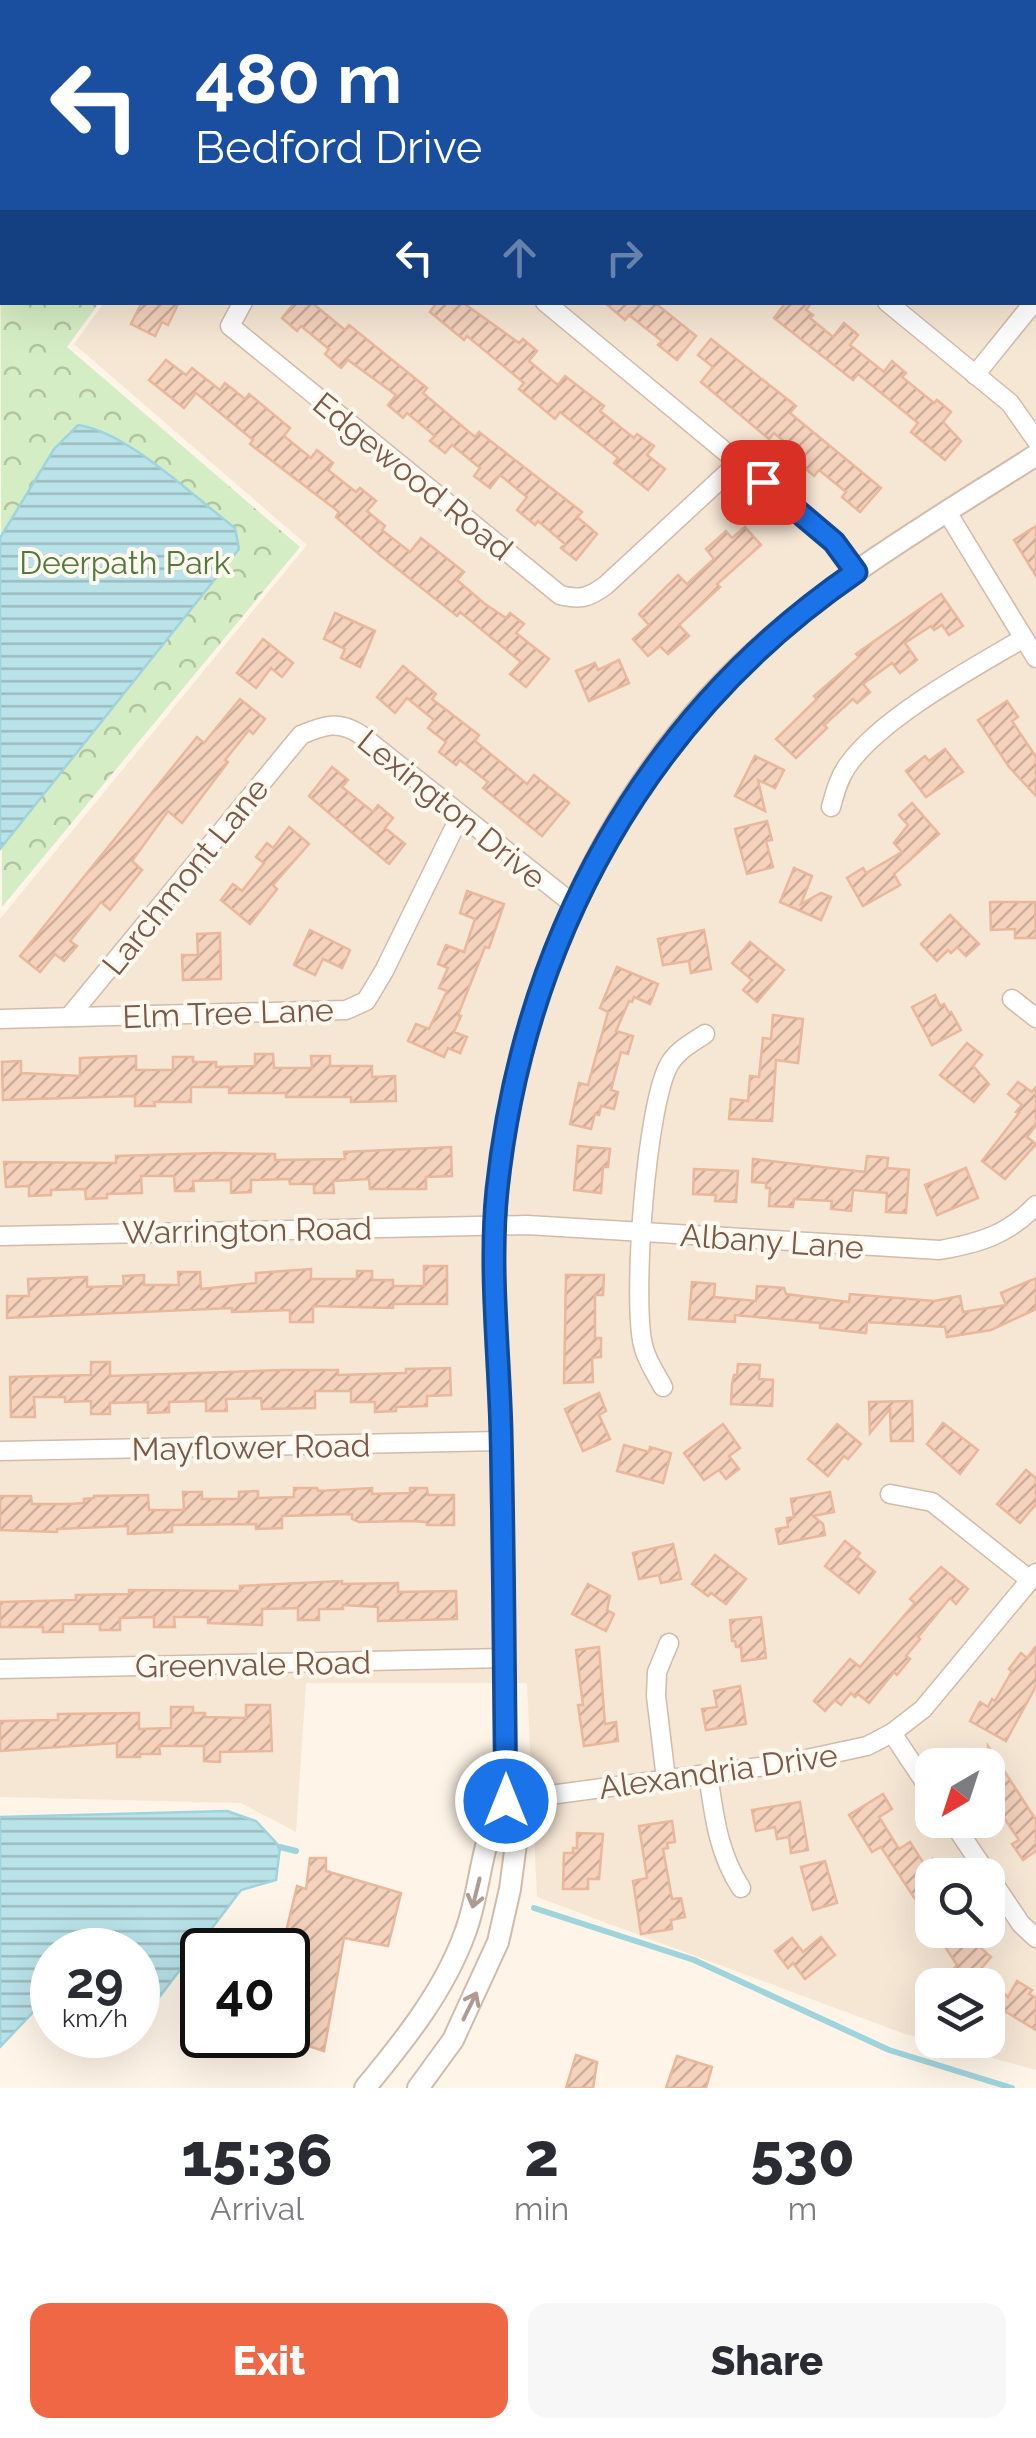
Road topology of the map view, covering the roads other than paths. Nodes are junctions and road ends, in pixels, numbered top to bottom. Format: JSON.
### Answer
{"nodes":[{"id":1,"x":241,"y":305,"type":"edge"},
{"id":2,"x":549,"y":305,"type":"edge"},
{"id":3,"x":891,"y":305,"type":"edge"},
{"id":4,"x":1032,"y":305,"type":"edge"},
{"id":5,"x":975,"y":374,"type":"junction"},
{"id":6,"x":1036,"y":440,"type":"edge"},
{"id":7,"x":1036,"y":455,"type":"edge"},
{"id":8,"x":739,"y":462,"type":"junction"},
{"id":9,"x":947,"y":512,"type":"junction"},
{"id":10,"x":856,"y":572,"type":"junction"},
{"id":11,"x":1024,"y":638,"type":"junction"},
{"id":12,"x":1036,"y":658,"type":"edge"},
{"id":13,"x":301,"y":735,"type":"joint"},
{"id":14,"x":830,"y":808,"type":"dead end"},
{"id":15,"x":460,"y":816,"type":"junction"},
{"id":16,"x":574,"y":904,"type":"junction"},
{"id":17,"x":1012,"y":999,"type":"dead end"},
{"id":18,"x":69,"y":1017,"type":"junction"},
{"id":19,"x":0,"y":1018,"type":"edge"},
{"id":20,"x":1036,"y":1018,"type":"edge"},
{"id":21,"x":705,"y":1034,"type":"dead end"},
{"id":22,"x":1036,"y":1205,"type":"edge"},
{"id":23,"x":495,"y":1226,"type":"junction"},
{"id":24,"x":643,"y":1232,"type":"junction"},
{"id":25,"x":0,"y":1236,"type":"edge"},
{"id":26,"x":663,"y":1387,"type":"dead end"},
{"id":27,"x":501,"y":1441,"type":"junction"},
{"id":28,"x":0,"y":1451,"type":"edge"},
{"id":29,"x":890,"y":1494,"type":"dead end"},
{"id":30,"x":1033,"y":1576,"type":"edge"},
{"id":31,"x":668,"y":1643,"type":"dead end"},
{"id":32,"x":505,"y":1658,"type":"junction"},
{"id":33,"x":0,"y":1669,"type":"edge"},
{"id":34,"x":892,"y":1733,"type":"junction"},
{"id":35,"x":915,"y":1768,"type":"edge"},
{"id":36,"x":708,"y":1774,"type":"junction"},
{"id":37,"x":666,"y":1779,"type":"junction"},
{"id":38,"x":506,"y":1801,"type":"junction"},
{"id":39,"x":963,"y":1838,"type":"edge"},
{"id":40,"x":742,"y":1888,"type":"dead end"},
{"id":41,"x":1036,"y":1938,"type":"edge"},
{"id":42,"x":366,"y":2088,"type":"edge"},
{"id":43,"x":418,"y":2088,"type":"edge"}],
"edges":[{"from":1,"to":8,"type":"street","name":"Edgewood Road"},
{"from":2,"to":8,"type":"street"},
{"from":3,"to":5,"type":"street"},
{"from":4,"to":5,"type":"street"},
{"from":5,"to":6,"type":"street"},
{"from":7,"to":9,"type":"street"},
{"from":8,"to":10,"type":"street"},
{"from":9,"to":10,"type":"street"},
{"from":9,"to":11,"type":"street"},
{"from":10,"to":16,"type":"street"},
{"from":11,"to":12,"type":"street"},
{"from":11,"to":14,"type":"street"},
{"from":13,"to":15,"type":"street","name":"Lexington Drive"},
{"from":13,"to":18,"type":"street","name":"Larchmont Lane"},
{"from":15,"to":16,"type":"street","name":"Lexington Drive"},
{"from":15,"to":18,"type":"street","name":"Elm Tree Lane"},
{"from":16,"to":23,"type":"street"},
{"from":17,"to":20,"type":"street"},
{"from":18,"to":19,"type":"street","name":"Elm Tree Lane"},
{"from":21,"to":24,"type":"street"},
{"from":22,"to":24,"type":"street","name":"Albany Lane"},
{"from":23,"to":24,"type":"street","name":"Albany Lane"},
{"from":23,"to":25,"type":"street","name":"Warrington Road"},
{"from":23,"to":27,"type":"street"},
{"from":24,"to":26,"type":"street"},
{"from":27,"to":28,"type":"street","name":"Mayflower Road"},
{"from":27,"to":32,"type":"street"},
{"from":29,"to":30,"type":"street"},
{"from":30,"to":34,"type":"street","name":"Alexandria Drive"},
{"from":31,"to":37,"type":"street"},
{"from":32,"to":33,"type":"street","name":"Greenvale Road"},
{"from":32,"to":38,"type":"street"},
{"from":34,"to":35,"type":"street"},
{"from":34,"to":36,"type":"street","name":"Alexandria Drive"},
{"from":36,"to":37,"type":"street","name":"Alexandria Drive"},
{"from":36,"to":40,"type":"street"},
{"from":37,"to":38,"type":"street","name":"Alexandria Drive"},
{"from":38,"to":42,"type":"street","one_way":true},
{"from":43,"to":38,"type":"street","one_way":true},
{"from":39,"to":41,"type":"street"}]}
